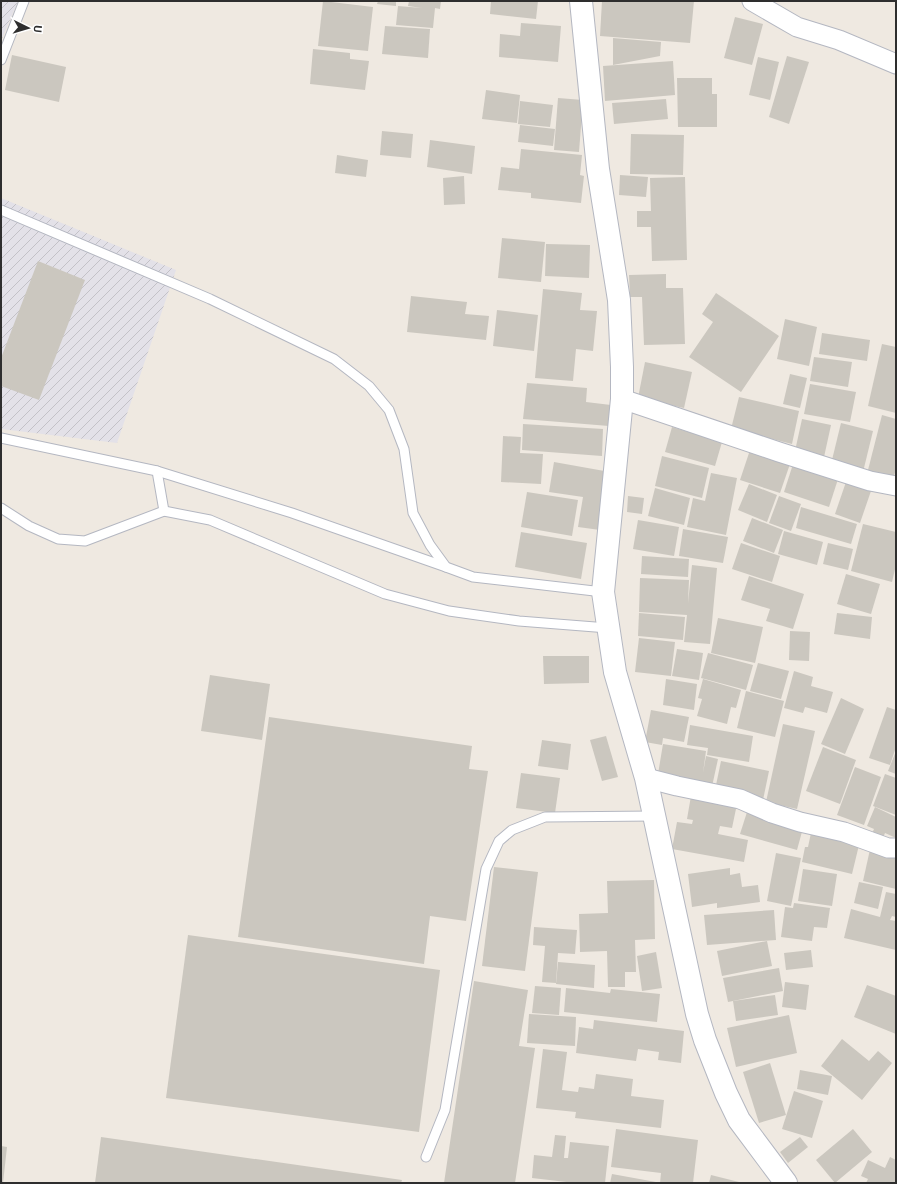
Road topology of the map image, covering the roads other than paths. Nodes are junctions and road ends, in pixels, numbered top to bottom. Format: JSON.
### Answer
{"nodes":[{"id":1,"x":24,"y":1,"type":"edge"},
{"id":2,"x":581,"y":1,"type":"edge"},
{"id":3,"x":752,"y":1,"type":"edge"},
{"id":4,"x":1,"y":60,"type":"edge"},
{"id":5,"x":896,"y":64,"type":"edge"},
{"id":6,"x":1,"y":210,"type":"edge"},
{"id":7,"x":622,"y":400,"type":"junction"},
{"id":8,"x":1,"y":438,"type":"edge"},
{"id":9,"x":157,"y":470,"type":"junction"},
{"id":10,"x":896,"y":486,"type":"edge"},
{"id":11,"x":1,"y":508,"type":"edge"},
{"id":12,"x":164,"y":511,"type":"junction"},
{"id":13,"x":446,"y":567,"type":"junction"},
{"id":14,"x":603,"y":592,"type":"junction"},
{"id":15,"x":608,"y":628,"type":"junction"},
{"id":16,"x":646,"y":778,"type":"junction"},
{"id":17,"x":655,"y":816,"type":"junction"},
{"id":18,"x":896,"y":848,"type":"edge"},
{"id":19,"x":426,"y":1157,"type":"dead end"},
{"id":20,"x":786,"y":1183,"type":"edge"}],
"edges":[{"from":1,"to":4,"type":"lane"},
{"from":2,"to":7,"type":"street"},
{"from":3,"to":5,"type":"street"},
{"from":6,"to":13,"type":"lane"},
{"from":7,"to":10,"type":"street"},
{"from":7,"to":14,"type":"street"},
{"from":8,"to":9,"type":"lane"},
{"from":9,"to":12,"type":"lane"},
{"from":9,"to":13,"type":"lane"},
{"from":11,"to":12,"type":"lane"},
{"from":12,"to":15,"type":"lane"},
{"from":13,"to":14,"type":"lane"},
{"from":14,"to":15,"type":"street"},
{"from":15,"to":16,"type":"street"},
{"from":16,"to":17,"type":"street"},
{"from":16,"to":18,"type":"street"},
{"from":17,"to":19,"type":"lane"},
{"from":17,"to":20,"type":"street"}]}
